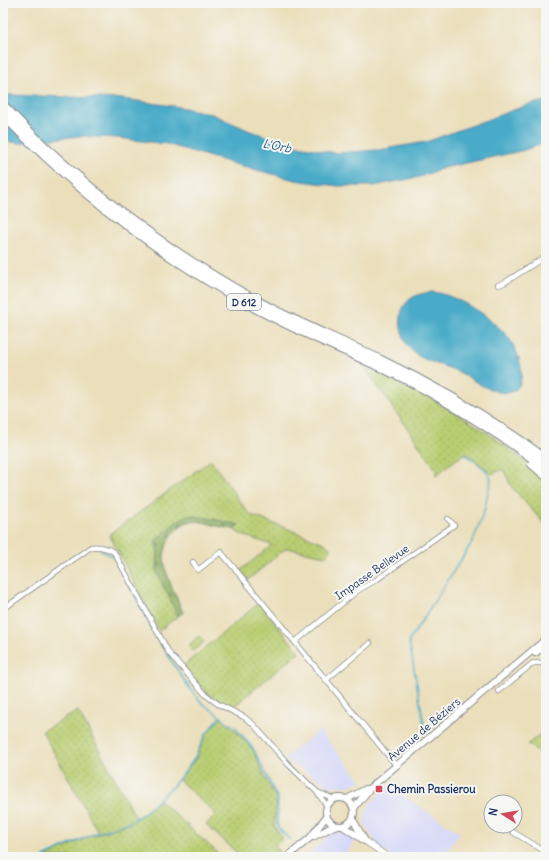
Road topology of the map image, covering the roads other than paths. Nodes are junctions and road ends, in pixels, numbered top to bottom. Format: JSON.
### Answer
{"nodes":[{"id":1,"x":3,"y":105,"type":"edge"},
{"id":2,"x":3,"y":115,"type":"edge"},
{"id":3,"x":54,"y":160,"type":"junction"},
{"id":4,"x":546,"y":256,"type":"edge"},
{"id":5,"x":498,"y":285,"type":"dead end"},
{"id":6,"x":505,"y":430,"type":"junction"},
{"id":7,"x":497,"y":434,"type":"junction"},
{"id":8,"x":546,"y":453,"type":"edge"},
{"id":9,"x":546,"y":459,"type":"edge"},
{"id":10,"x":546,"y":468,"type":"edge"},
{"id":11,"x":546,"y":476,"type":"edge"},
{"id":12,"x":448,"y":519,"type":"dead end"},
{"id":13,"x":193,"y":562,"type":"dead end"},
{"id":14,"x":3,"y":609,"type":"edge"},
{"id":15,"x":546,"y":639,"type":"edge"},
{"id":16,"x":295,"y":642,"type":"junction"},
{"id":17,"x":370,"y":642,"type":"dead end"},
{"id":18,"x":546,"y":645,"type":"edge"},
{"id":19,"x":543,"y":650,"type":"edge"},
{"id":20,"x":546,"y":662,"type":"edge"},
{"id":21,"x":326,"y":680,"type":"junction"},
{"id":22,"x":489,"y":687,"type":"junction"},
{"id":23,"x":499,"y":691,"type":"dead end"},
{"id":24,"x":396,"y":765,"type":"junction"},
{"id":25,"x":371,"y":787,"type":"junction"},
{"id":26,"x":316,"y":791,"type":"junction"},
{"id":27,"x":334,"y":799,"type":"junction"},
{"id":28,"x":347,"y":799,"type":"junction"},
{"id":29,"x":327,"y":806,"type":"junction"},
{"id":30,"x":354,"y":808,"type":"junction"},
{"id":31,"x":326,"y":817,"type":"junction"},
{"id":32,"x":353,"y":820,"type":"junction"},
{"id":33,"x":334,"y":826,"type":"junction"},
{"id":34,"x":344,"y":827,"type":"junction"},
{"id":35,"x":516,"y":834,"type":"edge"},
{"id":36,"x":310,"y":838,"type":"junction"},
{"id":37,"x":365,"y":841,"type":"junction"},
{"id":38,"x":546,"y":852,"type":"edge"},
{"id":39,"x":287,"y":857,"type":"edge"},
{"id":40,"x":388,"y":857,"type":"edge"}],
"edges":[{"from":1,"to":3,"type":"highway","number":"D 612"},
{"from":2,"to":3,"type":"highway","number":"D 612"},
{"from":3,"to":6,"type":"highway","number":"D 612"},
{"from":3,"to":7,"type":"highway","number":"D 612"},
{"from":4,"to":5,"type":"street"},
{"from":6,"to":8,"type":"highway"},
{"from":6,"to":9,"type":"highway","number":"D 612"},
{"from":7,"to":10,"type":"highway","number":"D 612"},
{"from":7,"to":11,"type":"highway"},
{"from":12,"to":16,"type":"street","name":"Impasse Bellevue"},
{"from":13,"to":16,"type":"street"},
{"from":14,"to":26,"type":"street"},
{"from":15,"to":22,"type":"main road"},
{"from":16,"to":21,"type":"street"},
{"from":17,"to":21,"type":"street"},
{"from":18,"to":19,"type":"main road"},
{"from":19,"to":22,"type":"main road"},
{"from":20,"to":23,"type":"street"},
{"from":21,"to":24,"type":"street"},
{"from":22,"to":24,"type":"main road","name":"Avenue de Béziers"},
{"from":24,"to":25,"type":"main road","name":"Avenue de Béziers"},
{"from":25,"to":28,"type":"main road","name":"Avenue de Béziers"},
{"from":25,"to":30,"type":"main road","name":"Avenue de Béziers"},
{"from":26,"to":27,"type":"street"},
{"from":26,"to":29,"type":"street"},
{"from":27,"to":28,"type":"main road"},
{"from":27,"to":29,"type":"main road"},
{"from":28,"to":30,"type":"main road"},
{"from":29,"to":31,"type":"main road"},
{"from":30,"to":32,"type":"main road"},
{"from":31,"to":33,"type":"main road"},
{"from":31,"to":36,"type":"main road"},
{"from":32,"to":34,"type":"main road"},
{"from":32,"to":37,"type":"main road"},
{"from":33,"to":34,"type":"main road"},
{"from":33,"to":36,"type":"main road"},
{"from":34,"to":37,"type":"main road"},
{"from":35,"to":38,"type":"street"},
{"from":36,"to":39,"type":"main road"},
{"from":37,"to":40,"type":"street"}]}
